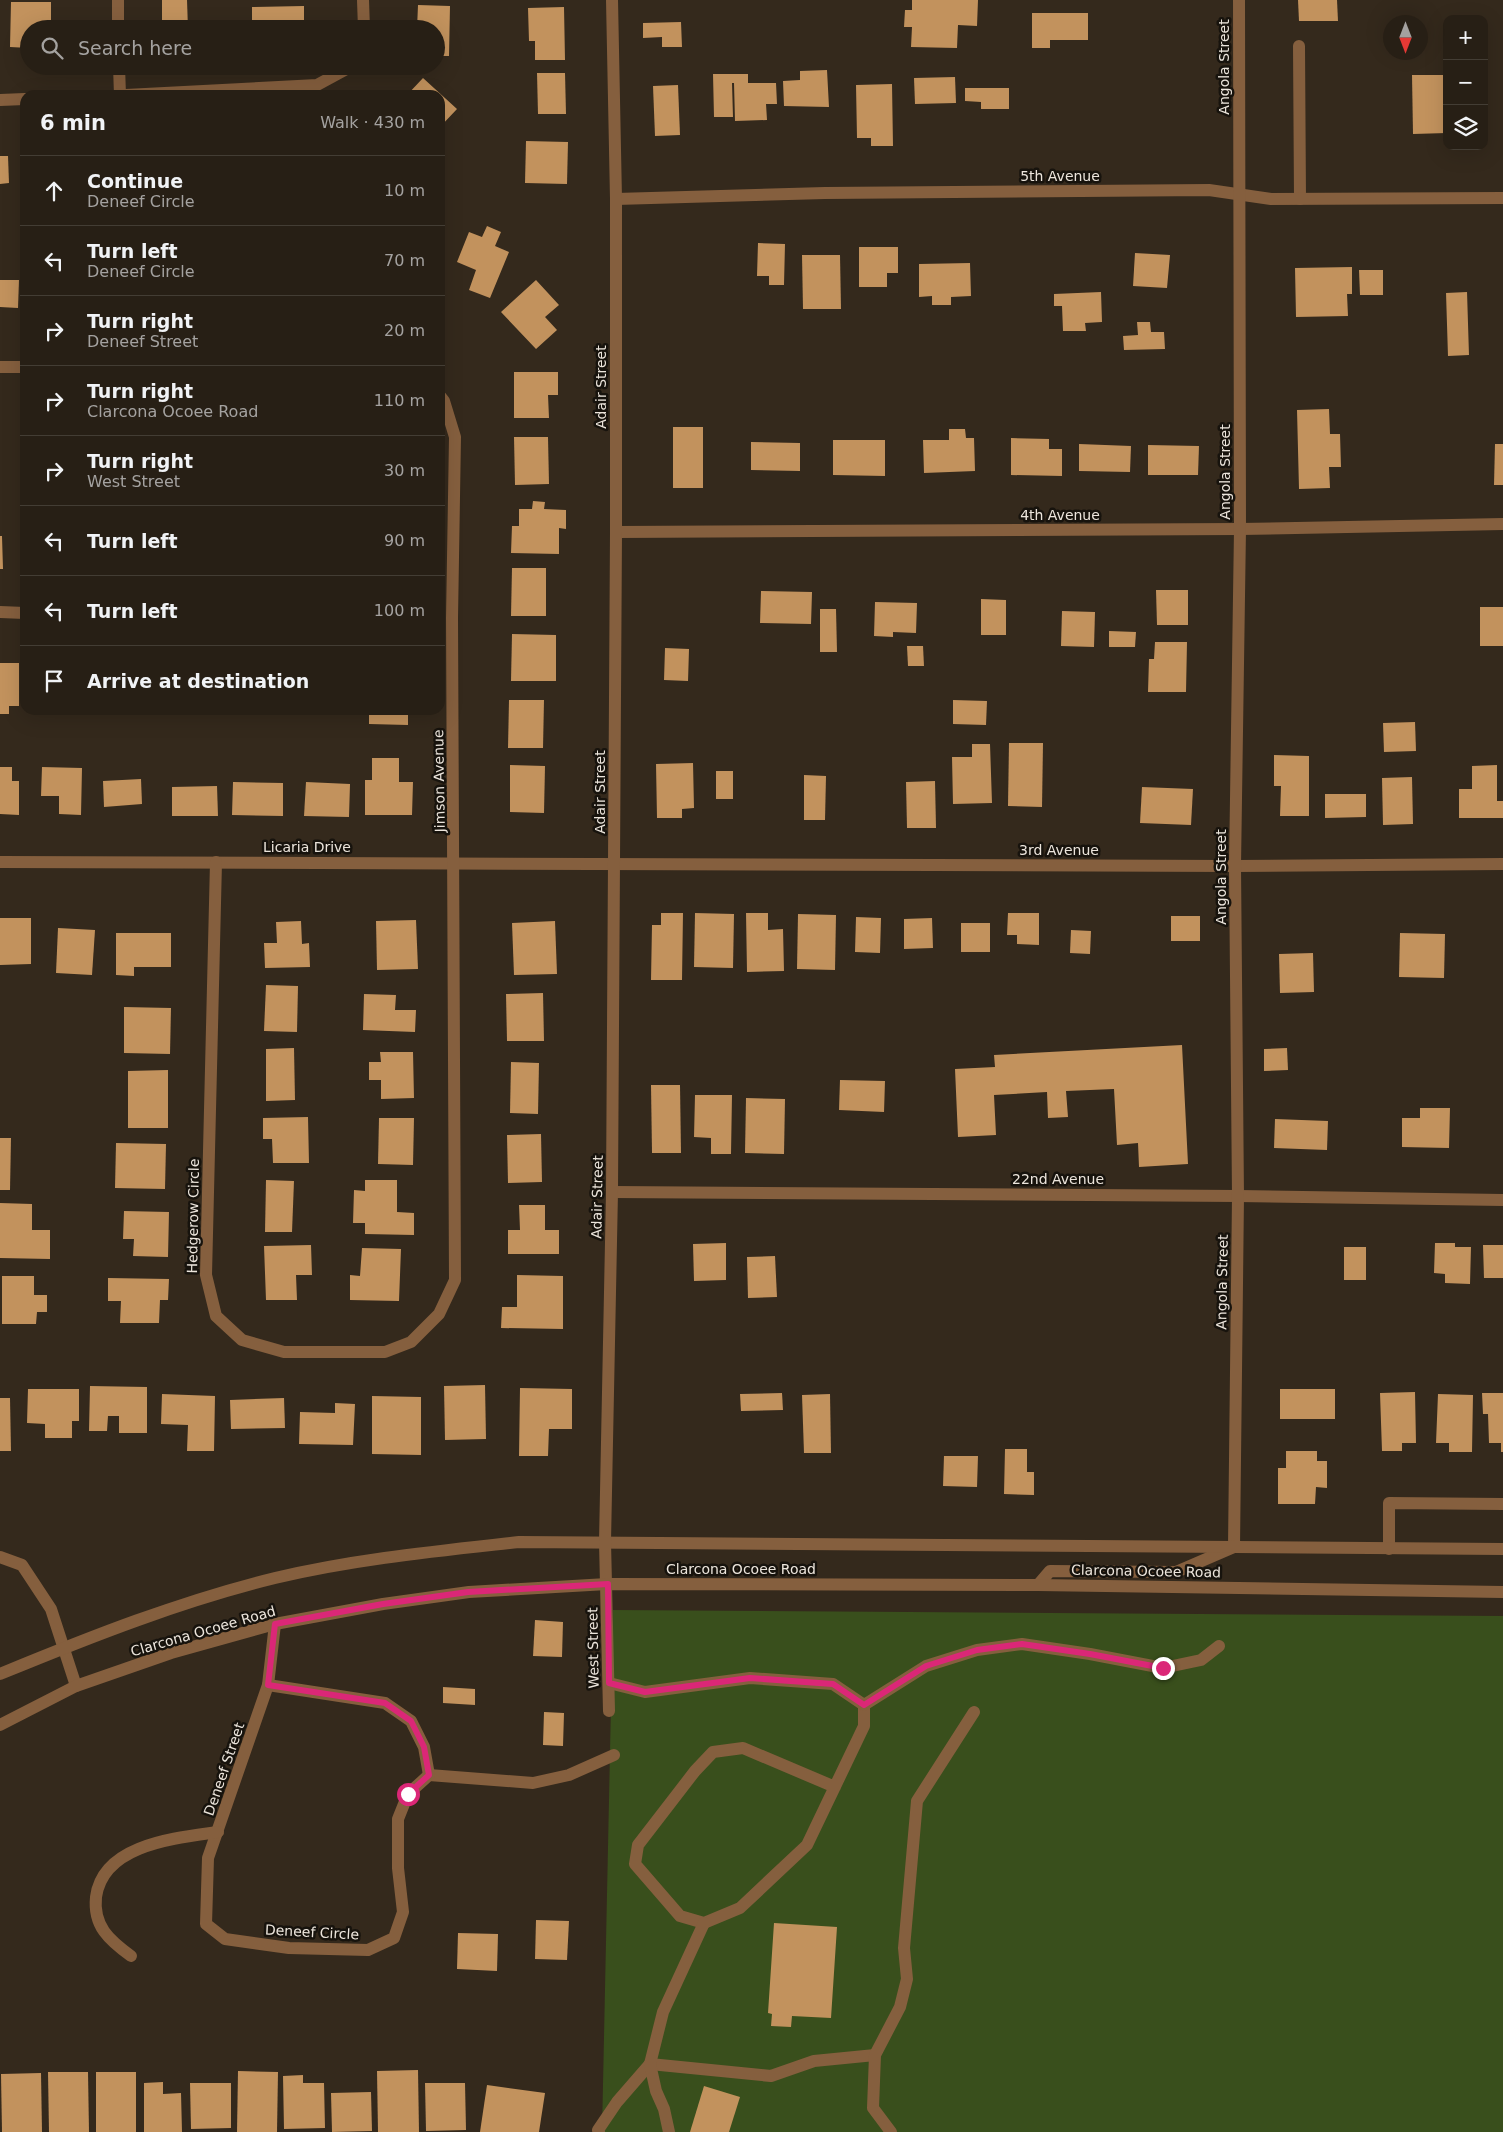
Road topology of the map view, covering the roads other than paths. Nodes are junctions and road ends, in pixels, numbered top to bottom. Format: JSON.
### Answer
{"nodes":[{"id":1,"x":118,"y":0,"type":"edge"},
{"id":2,"x":363,"y":0,"type":"edge"},
{"id":3,"x":612,"y":0,"type":"edge"},
{"id":4,"x":1239,"y":0,"type":"edge"},
{"id":5,"x":118,"y":20,"type":"edge"},
{"id":6,"x":364,"y":20,"type":"edge"},
{"id":7,"x":1299,"y":46,"type":"dead end"},
{"id":8,"x":119,"y":75,"type":"edge"},
{"id":9,"x":335,"y":75,"type":"edge"},
{"id":10,"x":120,"y":90,"type":"edge"},
{"id":11,"x":222,"y":90,"type":"edge"},
{"id":12,"x":20,"y":99,"type":"edge"},
{"id":13,"x":0,"y":100,"type":"edge"},
{"id":14,"x":1240,"y":193,"type":"junction"},
{"id":15,"x":1503,"y":198,"type":"edge"},
{"id":16,"x":616,"y":199,"type":"junction"},
{"id":17,"x":1300,"y":199,"type":"junction"},
{"id":18,"x":0,"y":367,"type":"edge"},
{"id":19,"x":20,"y":367,"type":"edge"},
{"id":20,"x":445,"y":407,"type":"edge"},
{"id":21,"x":1503,"y":524,"type":"edge"},
{"id":22,"x":1240,"y":529,"type":"junction"},
{"id":23,"x":616,"y":532,"type":"junction"},
{"id":24,"x":0,"y":612,"type":"edge"},
{"id":25,"x":20,"y":613,"type":"edge"},
{"id":26,"x":446,"y":618,"type":"edge"},
{"id":27,"x":0,"y":862,"type":"edge"},
{"id":28,"x":216,"y":862,"type":"junction"},
{"id":29,"x":455,"y":862,"type":"junction"},
{"id":30,"x":614,"y":864,"type":"junction"},
{"id":31,"x":1503,"y":864,"type":"edge"},
{"id":32,"x":1236,"y":866,"type":"junction"},
{"id":33,"x":612,"y":1192,"type":"junction"},
{"id":34,"x":1238,"y":1196,"type":"junction"},
{"id":35,"x":1503,"y":1200,"type":"edge"},
{"id":36,"x":1503,"y":1504,"type":"edge"},
{"id":37,"x":605,"y":1542,"type":"junction"},
{"id":38,"x":1234,"y":1548,"type":"junction"},
{"id":39,"x":1389,"y":1548,"type":"junction"},
{"id":40,"x":1503,"y":1549,"type":"edge"},
{"id":41,"x":0,"y":1557,"type":"edge"},
{"id":42,"x":608,"y":1584,"type":"junction"},
{"id":43,"x":1038,"y":1585,"type":"junction"},
{"id":44,"x":1503,"y":1592,"type":"edge"},
{"id":45,"x":275,"y":1624,"type":"junction"},
{"id":46,"x":1218,"y":1646,"type":"dead end"},
{"id":47,"x":63,"y":1648,"type":"junction"},
{"id":48,"x":0,"y":1674,"type":"edge"},
{"id":49,"x":609,"y":1683,"type":"junction"},
{"id":50,"x":268,"y":1685,"type":"junction"},
{"id":51,"x":76,"y":1686,"type":"junction"},
{"id":52,"x":864,"y":1705,"type":"junction"},
{"id":53,"x":609,"y":1711,"type":"dead end"},
{"id":54,"x":974,"y":1712,"type":"dead end"},
{"id":55,"x":0,"y":1725,"type":"edge"},
{"id":56,"x":614,"y":1755,"type":"dead end"},
{"id":57,"x":429,"y":1775,"type":"junction"},
{"id":58,"x":835,"y":1787,"type":"junction"},
{"id":59,"x":218,"y":1832,"type":"junction"},
{"id":60,"x":704,"y":1923,"type":"junction"},
{"id":61,"x":206,"y":1924,"type":"joint"},
{"id":62,"x":131,"y":1956,"type":"dead end"},
{"id":63,"x":875,"y":2055,"type":"junction"},
{"id":64,"x":650,"y":2064,"type":"junction"},
{"id":65,"x":599,"y":2132,"type":"edge"},
{"id":66,"x":669,"y":2132,"type":"edge"},
{"id":67,"x":891,"y":2132,"type":"edge"}],
"edges":[{"from":1,"to":5,"type":"street"},
{"from":2,"to":6,"type":"street"},
{"from":3,"to":16,"type":"street","name":"Adair Street"},
{"from":4,"to":14,"type":"street","name":"Angola Street"},
{"from":7,"to":17,"type":"street"},
{"from":8,"to":10,"type":"street"},
{"from":9,"to":11,"type":"street"},
{"from":12,"to":13,"type":"street"},
{"from":14,"to":16,"type":"street","name":"5th Avenue"},
{"from":14,"to":17,"type":"street","name":"5th Avenue"},
{"from":14,"to":22,"type":"street","name":"Angola Street"},
{"from":15,"to":17,"type":"street","name":"5th Avenue"},
{"from":16,"to":23,"type":"street","name":"Adair Street"},
{"from":18,"to":19,"type":"street"},
{"from":20,"to":26,"type":"street","name":"Jimson Avenue"},
{"from":21,"to":22,"type":"street","name":"4th Avenue"},
{"from":22,"to":23,"type":"street","name":"4th Avenue"},
{"from":22,"to":32,"type":"street","name":"Angola Street"},
{"from":23,"to":30,"type":"street","name":"Adair Street"},
{"from":24,"to":25,"type":"street"},
{"from":26,"to":29,"type":"street","name":"Jimson Avenue"},
{"from":27,"to":28,"type":"street","name":"Licaria Drive"},
{"from":28,"to":29,"type":"street","name":"Licaria Drive"},
{"from":28,"to":29,"type":"street","name":"Hedgerow Circle"},
{"from":29,"to":30,"type":"street","name":"Licaria Drive"},
{"from":30,"to":32,"type":"street","name":"3rd Avenue"},
{"from":30,"to":33,"type":"street","name":"Adair Street"},
{"from":31,"to":32,"type":"street","name":"3rd Avenue"},
{"from":32,"to":34,"type":"street","name":"Angola Street"},
{"from":33,"to":34,"type":"street","name":"22nd Avenue"},
{"from":33,"to":37,"type":"street","name":"Adair Street"},
{"from":34,"to":35,"type":"street","name":"22nd Avenue"},
{"from":34,"to":38,"type":"street","name":"Angola Street"},
{"from":36,"to":39,"type":"street"},
{"from":37,"to":38,"type":"street","name":"Clarcona Ocoee Road"},
{"from":37,"to":42,"type":"street","name":"Adair Street"},
{"from":37,"to":47,"type":"street","name":"Clarcona Ocoee Road"},
{"from":38,"to":39,"type":"street","name":"Clarcona Ocoee Road"},
{"from":38,"to":43,"type":"street"},
{"from":39,"to":40,"type":"street","name":"Clarcona Ocoee Road"},
{"from":41,"to":47,"type":"street"},
{"from":42,"to":43,"type":"street","name":"Clarcona Ocoee Road"},
{"from":42,"to":45,"type":"street","name":"Clarcona Ocoee Road"},
{"from":42,"to":49,"type":"street","name":"West Street"},
{"from":43,"to":44,"type":"street","name":"Clarcona Ocoee Road"},
{"from":45,"to":50,"type":"street","name":"Deneef Street"},
{"from":45,"to":51,"type":"street","name":"Clarcona Ocoee Road"},
{"from":46,"to":52,"type":"street"},
{"from":47,"to":48,"type":"street","name":"Clarcona Ocoee Road"},
{"from":47,"to":51,"type":"street"},
{"from":49,"to":52,"type":"street"},
{"from":49,"to":53,"type":"street","name":"West Street"},
{"from":50,"to":57,"type":"street"},
{"from":50,"to":59,"type":"street","name":"Deneef Street"},
{"from":51,"to":55,"type":"street","name":"Clarcona Ocoee Road"},
{"from":52,"to":58,"type":"street"},
{"from":54,"to":63,"type":"street"},
{"from":56,"to":57,"type":"street"},
{"from":57,"to":61,"type":"street","name":"Deneef Circle"},
{"from":58,"to":60,"type":"street"},
{"from":58,"to":60,"type":"street"},
{"from":59,"to":61,"type":"street","name":"Deneef Street"},
{"from":59,"to":62,"type":"street"},
{"from":60,"to":64,"type":"street"},
{"from":63,"to":64,"type":"street"},
{"from":63,"to":67,"type":"street"},
{"from":64,"to":65,"type":"street"},
{"from":64,"to":66,"type":"street"}]}
